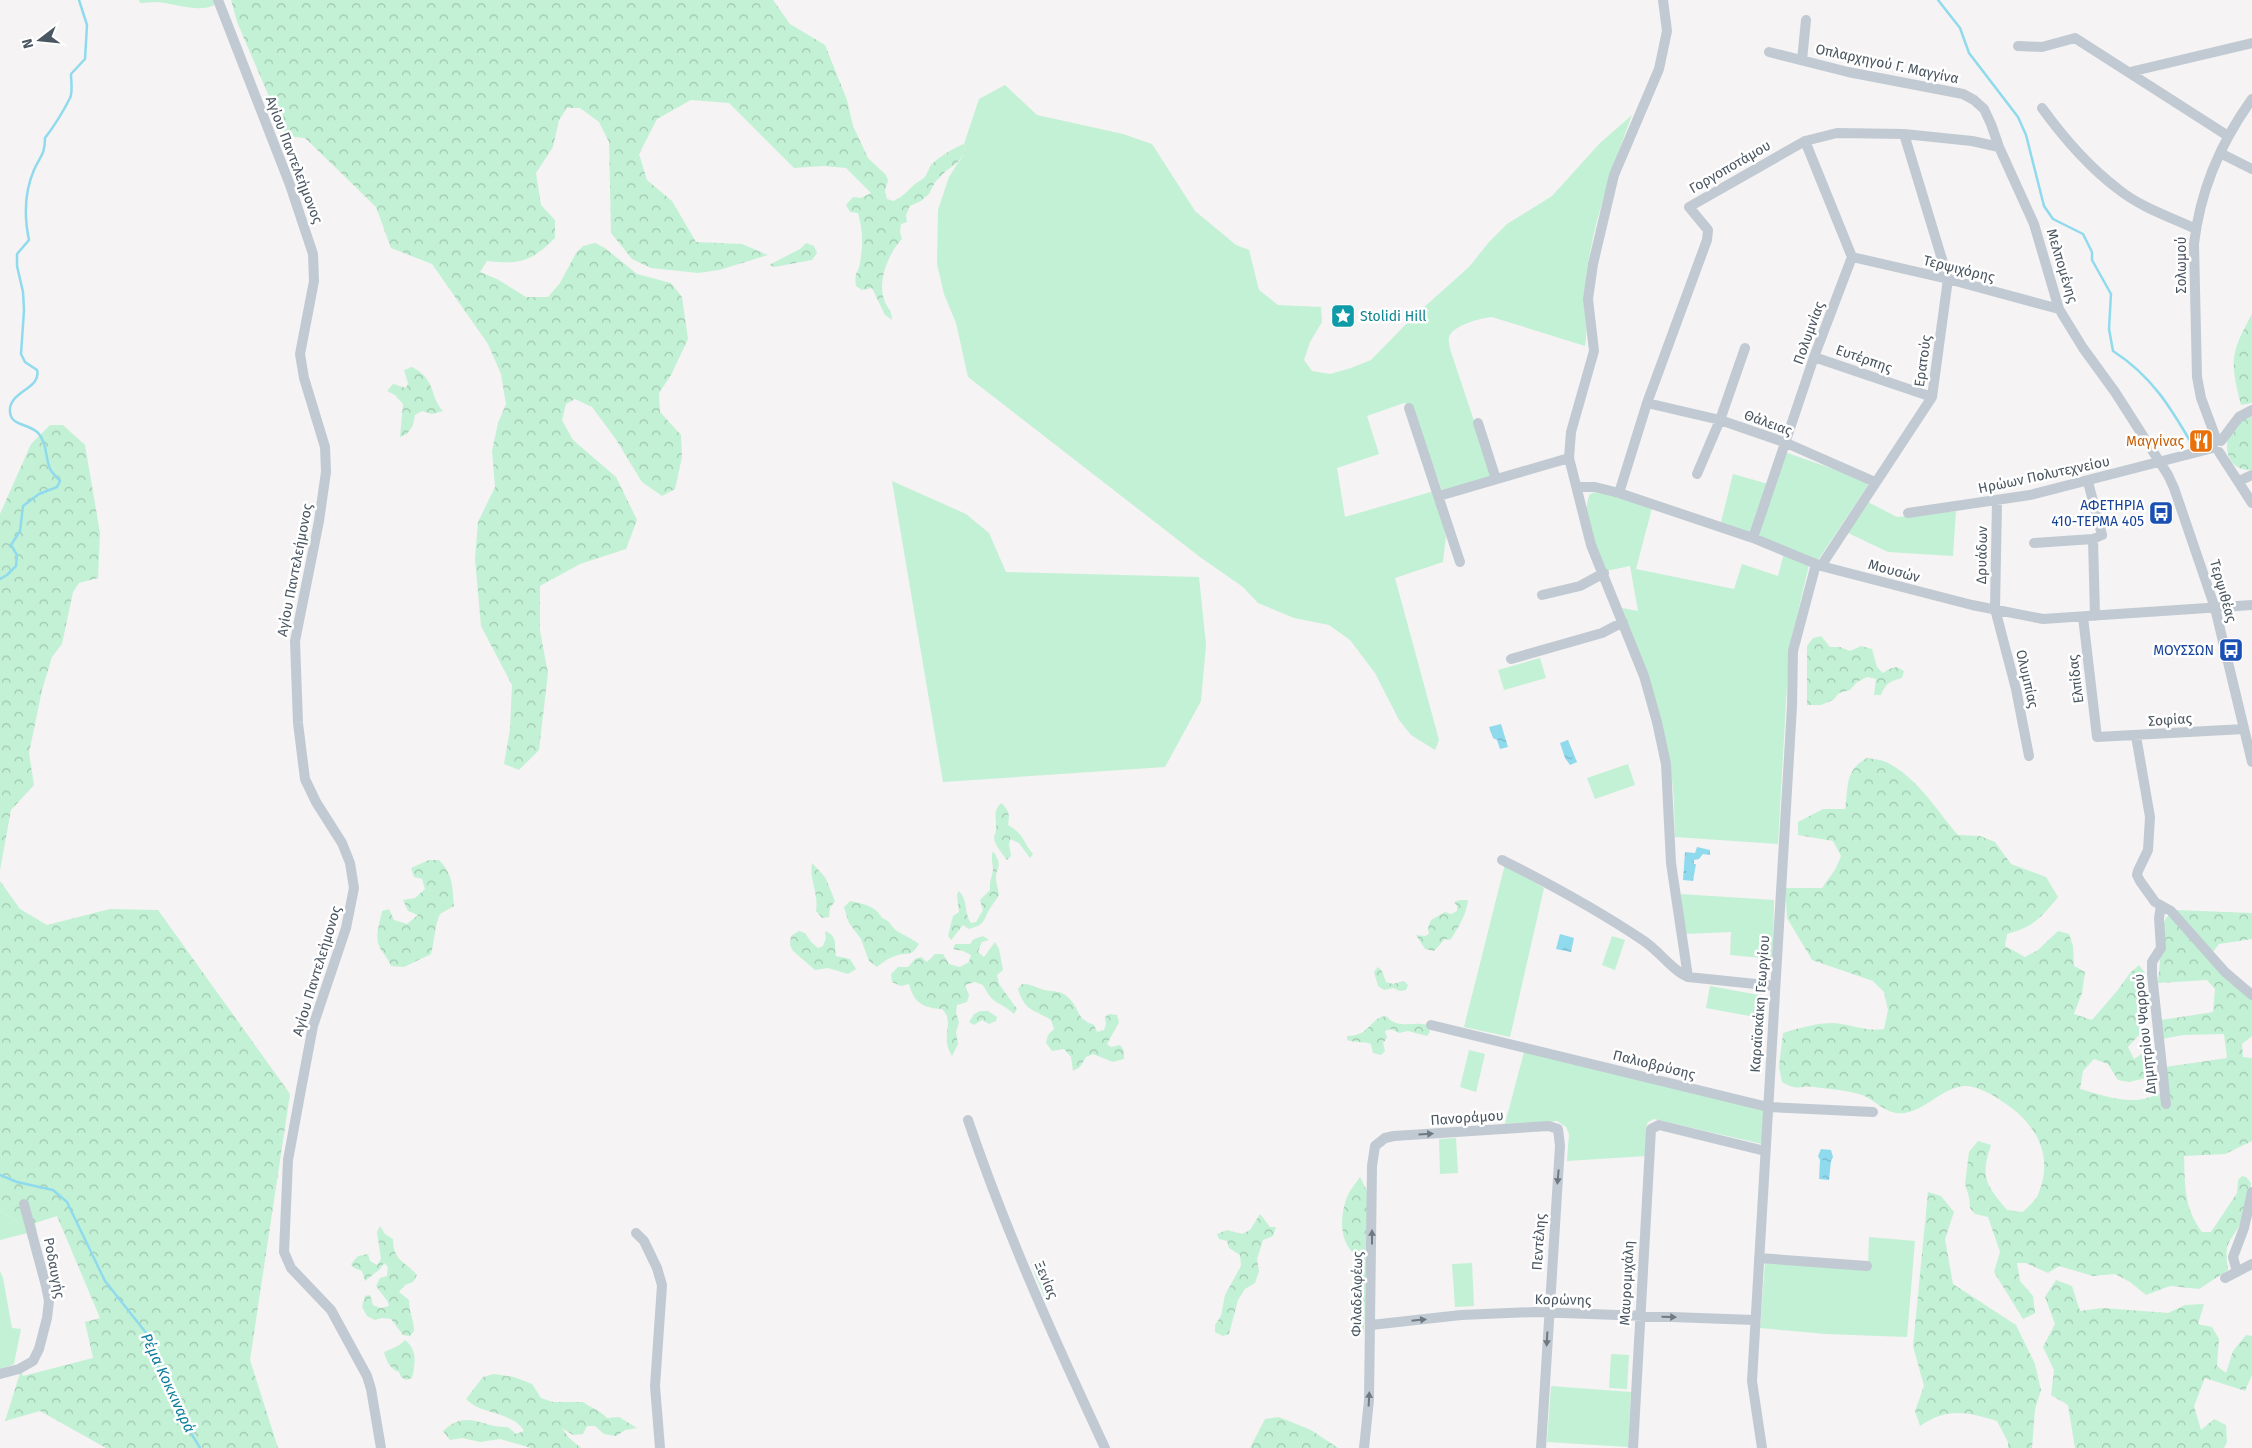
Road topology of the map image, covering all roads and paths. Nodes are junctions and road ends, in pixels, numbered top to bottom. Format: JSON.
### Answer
{"nodes":[{"id":1,"x":218,"y":0,"type":"edge"},
{"id":2,"x":1663,"y":0,"type":"edge"},
{"id":3,"x":1806,"y":20,"type":"dead end"},
{"id":4,"x":2252,"y":43,"type":"edge"},
{"id":5,"x":2018,"y":46,"type":"dead end"},
{"id":6,"x":1769,"y":52,"type":"dead end"},
{"id":7,"x":1802,"y":60,"type":"junction"},
{"id":8,"x":2130,"y":72,"type":"junction"},
{"id":9,"x":2252,"y":99,"type":"edge"},
{"id":10,"x":2042,"y":108,"type":"dead end"},
{"id":11,"x":1904,"y":134,"type":"junction"},
{"id":12,"x":2228,"y":136,"type":"junction"},
{"id":13,"x":1805,"y":141,"type":"junction"},
{"id":14,"x":1999,"y":147,"type":"junction"},
{"id":15,"x":2220,"y":153,"type":"junction"},
{"id":16,"x":2252,"y":169,"type":"edge"},
{"id":17,"x":2196,"y":229,"type":"junction"},
{"id":18,"x":1852,"y":257,"type":"junction"},
{"id":19,"x":1948,"y":279,"type":"junction"},
{"id":20,"x":2059,"y":309,"type":"junction"},
{"id":21,"x":1745,"y":348,"type":"dead end"},
{"id":22,"x":1814,"y":357,"type":"junction"},
{"id":23,"x":1932,"y":397,"type":"junction"},
{"id":24,"x":1648,"y":403,"type":"junction"},
{"id":25,"x":1409,"y":408,"type":"dead end"},
{"id":26,"x":2252,"y":410,"type":"edge"},
{"id":27,"x":1720,"y":420,"type":"junction"},
{"id":28,"x":1478,"y":423,"type":"dead end"},
{"id":29,"x":1784,"y":442,"type":"junction"},
{"id":30,"x":2217,"y":445,"type":"junction"},
{"id":31,"x":1569,"y":458,"type":"junction"},
{"id":32,"x":2159,"y":463,"type":"junction"},
{"id":33,"x":1698,"y":474,"type":"dead end"},
{"id":34,"x":2252,"y":475,"type":"edge"},
{"id":35,"x":1496,"y":479,"type":"junction"},
{"id":36,"x":2239,"y":481,"type":"junction"},
{"id":37,"x":1875,"y":482,"type":"junction"},
{"id":38,"x":2088,"y":482,"type":"junction"},
{"id":39,"x":1578,"y":487,"type":"junction"},
{"id":40,"x":1619,"y":493,"type":"junction"},
{"id":41,"x":1440,"y":496,"type":"junction"},
{"id":42,"x":1997,"y":502,"type":"junction"},
{"id":43,"x":2252,"y":503,"type":"edge"},
{"id":44,"x":1908,"y":513,"type":"dead end"},
{"id":45,"x":1753,"y":538,"type":"junction"},
{"id":46,"x":2093,"y":539,"type":"junction"},
{"id":47,"x":2034,"y":543,"type":"dead end"},
{"id":48,"x":1460,"y":562,"type":"dead end"},
{"id":49,"x":1819,"y":565,"type":"junction"},
{"id":50,"x":1604,"y":573,"type":"junction"},
{"id":51,"x":1542,"y":595,"type":"dead end"},
{"id":52,"x":2252,"y":605,"type":"edge"},
{"id":53,"x":2215,"y":608,"type":"junction"},
{"id":54,"x":1995,"y":609,"type":"junction"},
{"id":55,"x":2095,"y":616,"type":"junction"},
{"id":56,"x":2083,"y":617,"type":"junction"},
{"id":57,"x":1623,"y":622,"type":"junction"},
{"id":58,"x":1511,"y":659,"type":"dead end"},
{"id":59,"x":2244,"y":729,"type":"junction"},
{"id":60,"x":2136,"y":736,"type":"junction"},
{"id":61,"x":2097,"y":737,"type":"joint"},
{"id":62,"x":2029,"y":756,"type":"dead end"},
{"id":63,"x":2252,"y":762,"type":"edge"},
{"id":64,"x":1502,"y":860,"type":"dead end"},
{"id":65,"x":2161,"y":906,"type":"junction"},
{"id":66,"x":1688,"y":977,"type":"junction"},
{"id":67,"x":1775,"y":986,"type":"junction"},
{"id":68,"x":2252,"y":995,"type":"edge"},
{"id":69,"x":1431,"y":1025,"type":"dead end"},
{"id":70,"x":2166,"y":1104,"type":"dead end"},
{"id":71,"x":1768,"y":1107,"type":"junction"},
{"id":72,"x":1873,"y":1112,"type":"dead end"},
{"id":73,"x":968,"y":1120,"type":"dead end"},
{"id":74,"x":1558,"y":1129,"type":"joint"},
{"id":75,"x":1379,"y":1142,"type":"joint"},
{"id":76,"x":1765,"y":1151,"type":"junction"},
{"id":77,"x":2252,"y":1192,"type":"edge"},
{"id":78,"x":24,"y":1204,"type":"dead end"},
{"id":79,"x":636,"y":1233,"type":"dead end"},
{"id":80,"x":1759,"y":1258,"type":"junction"},
{"id":81,"x":2252,"y":1264,"type":"edge"},
{"id":82,"x":1867,"y":1266,"type":"dead end"},
{"id":83,"x":2237,"y":1272,"type":"junction"},
{"id":84,"x":2225,"y":1278,"type":"dead end"},
{"id":85,"x":1549,"y":1312,"type":"junction"},
{"id":86,"x":1639,"y":1316,"type":"junction"},
{"id":87,"x":1754,"y":1320,"type":"junction"},
{"id":88,"x":1371,"y":1325,"type":"junction"},
{"id":89,"x":0,"y":1374,"type":"edge"},
{"id":90,"x":381,"y":1448,"type":"edge"},
{"id":91,"x":660,"y":1448,"type":"edge"},
{"id":92,"x":1105,"y":1448,"type":"edge"},
{"id":93,"x":1364,"y":1448,"type":"edge"},
{"id":94,"x":1541,"y":1448,"type":"edge"},
{"id":95,"x":1633,"y":1448,"type":"edge"},
{"id":96,"x":1762,"y":1448,"type":"edge"}],
"edges":[{"from":1,"to":90,"type":"street","name":"Αγίου Παντελεήμονος"},
{"from":2,"to":31,"type":"street"},
{"from":3,"to":7,"type":"street"},
{"from":4,"to":8,"type":"street"},
{"from":5,"to":8,"type":"street"},
{"from":6,"to":7,"type":"street","name":"Οπλαρχηγού Γ. Μαγγίνα"},
{"from":7,"to":14,"type":"street","name":"Οπλαρχηγού Γ. Μαγγίνα"},
{"from":8,"to":12,"type":"street"},
{"from":9,"to":12,"type":"street","name":"Σολωμού"},
{"from":10,"to":17,"type":"street"},
{"from":11,"to":13,"type":"street","name":"Γοργοποτάμου"},
{"from":11,"to":14,"type":"street","name":"Γοργοποτάμου"},
{"from":11,"to":19,"type":"street","name":"Ερατούς"},
{"from":12,"to":15,"type":"street","name":"Σολωμού"},
{"from":13,"to":18,"type":"street"},
{"from":13,"to":24,"type":"street","name":"Γοργοποτάμου"},
{"from":14,"to":20,"type":"street","name":"Μελπομένης"},
{"from":15,"to":16,"type":"street"},
{"from":15,"to":17,"type":"street","name":"Σολωμού"},
{"from":17,"to":30,"type":"street","name":"Σολωμού"},
{"from":18,"to":19,"type":"street","name":"Τερψιχόρης"},
{"from":18,"to":22,"type":"street","name":"Πολυμνίας"},
{"from":19,"to":20,"type":"street","name":"Τερψιχόρης"},
{"from":19,"to":23,"type":"street","name":"Ερατούς"},
{"from":20,"to":32,"type":"street","name":"Μελπομένης"},
{"from":21,"to":27,"type":"street"},
{"from":22,"to":23,"type":"street","name":"Ευτέρπης"},
{"from":22,"to":29,"type":"street","name":"Πολυμνίας"},
{"from":23,"to":37,"type":"street","name":"Ερατούς"},
{"from":24,"to":27,"type":"street","name":"Θάλειας"},
{"from":24,"to":40,"type":"street","name":"Γοργοποτάμου"},
{"from":25,"to":41,"type":"street"},
{"from":26,"to":30,"type":"street"},
{"from":27,"to":29,"type":"street","name":"Θάλειας"},
{"from":27,"to":33,"type":"street"},
{"from":28,"to":35,"type":"street"},
{"from":29,"to":37,"type":"street","name":"Θάλειας"},
{"from":29,"to":45,"type":"street","name":"Πολυμνίας"},
{"from":30,"to":32,"type":"street","name":"Ηρώων Πολυτεχνείου"},
{"from":30,"to":36,"type":"street","name":"Σολωμού"},
{"from":31,"to":35,"type":"street"},
{"from":31,"to":39,"type":"street"},
{"from":32,"to":38,"type":"street","name":"Ηρώων Πολυτεχνείου"},
{"from":32,"to":53,"type":"street","name":"Τερψιθέας"},
{"from":34,"to":36,"type":"street"},
{"from":35,"to":41,"type":"street"},
{"from":36,"to":43,"type":"street","name":"Σολωμού"},
{"from":37,"to":49,"type":"street","name":"Ερατούς"},
{"from":38,"to":42,"type":"street","name":"Ηρώων Πολυτεχνείου"},
{"from":38,"to":46,"type":"street"},
{"from":39,"to":40,"type":"street","name":"Μουσών"},
{"from":39,"to":50,"type":"street"},
{"from":40,"to":45,"type":"street","name":"Μουσών"},
{"from":41,"to":48,"type":"street"},
{"from":42,"to":44,"type":"street","name":"Ηρώων Πολυτεχνείου"},
{"from":42,"to":54,"type":"street","name":"Δρυάδων"},
{"from":45,"to":49,"type":"street","name":"Μουσών"},
{"from":46,"to":47,"type":"street"},
{"from":46,"to":55,"type":"street"},
{"from":49,"to":54,"type":"street","name":"Μουσών"},
{"from":49,"to":67,"type":"street","name":"Καραϊσκάκη Γεωργίου"},
{"from":50,"to":51,"type":"street"},
{"from":50,"to":57,"type":"street"},
{"from":52,"to":53,"type":"street","name":"Μουσών"},
{"from":53,"to":55,"type":"street","name":"Μουσών"},
{"from":53,"to":59,"type":"street","name":"Τερψιθέας"},
{"from":54,"to":56,"type":"street","name":"Μουσών"},
{"from":54,"to":62,"type":"street","name":"Ολυμπίας"},
{"from":55,"to":56,"type":"street","name":"Μουσών"},
{"from":56,"to":61,"type":"street","name":"Ελπίδας"},
{"from":57,"to":58,"type":"street"},
{"from":57,"to":66,"type":"street"},
{"from":59,"to":60,"type":"street","name":"Σοφίας"},
{"from":59,"to":63,"type":"street","name":"Τερψιθέας"},
{"from":60,"to":61,"type":"street","name":"Σοφίας"},
{"from":60,"to":65,"type":"street"},
{"from":64,"to":66,"type":"street"},
{"from":65,"to":68,"type":"street"},
{"from":65,"to":70,"type":"street","name":"Δημητρίου Ψαρρού"},
{"from":66,"to":67,"type":"street"},
{"from":67,"to":71,"type":"street","name":"Καραϊσκάκη Γεωργίου"},
{"from":69,"to":71,"type":"street","name":"Παλιοβρύσης"},
{"from":71,"to":72,"type":"street","name":"Παλιοβρύσης"},
{"from":71,"to":76,"type":"street","name":"Καραϊσκάκη Γεωργίου"},
{"from":73,"to":92,"type":"street","name":"Ξενίας"},
{"from":75,"to":74,"type":"street","name":"Πανοράμου","one_way":true},
{"from":74,"to":85,"type":"street","name":"Πεντέλης","one_way":true},
{"from":88,"to":75,"type":"street","name":"Φιλαδελφέως","one_way":true},
{"from":76,"to":80,"type":"street","name":"Καραϊσκάκη Γεωργίου"},
{"from":76,"to":86,"type":"street","name":"Μαυρομιχάλη"},
{"from":77,"to":83,"type":"street"},
{"from":78,"to":89,"type":"street","name":"Ροδαυγής"},
{"from":79,"to":91,"type":"street"},
{"from":80,"to":82,"type":"street"},
{"from":80,"to":87,"type":"street","name":"Καραϊσκάκη Γεωργίου"},
{"from":81,"to":83,"type":"street"},
{"from":83,"to":84,"type":"street"},
{"from":85,"to":86,"type":"street","name":"Κορώνης"},
{"from":88,"to":85,"type":"street","name":"Κορώνης","one_way":true},
{"from":85,"to":94,"type":"street","name":"Πεντέλης","one_way":true},
{"from":86,"to":87,"type":"street","name":"Κορώνης","one_way":true},
{"from":86,"to":95,"type":"street","name":"Μαυρομιχάλη"},
{"from":87,"to":96,"type":"street","name":"Καραϊσκάκη Γεωργίου"},
{"from":93,"to":88,"type":"street","name":"Φιλαδελφέως","one_way":true}]}
